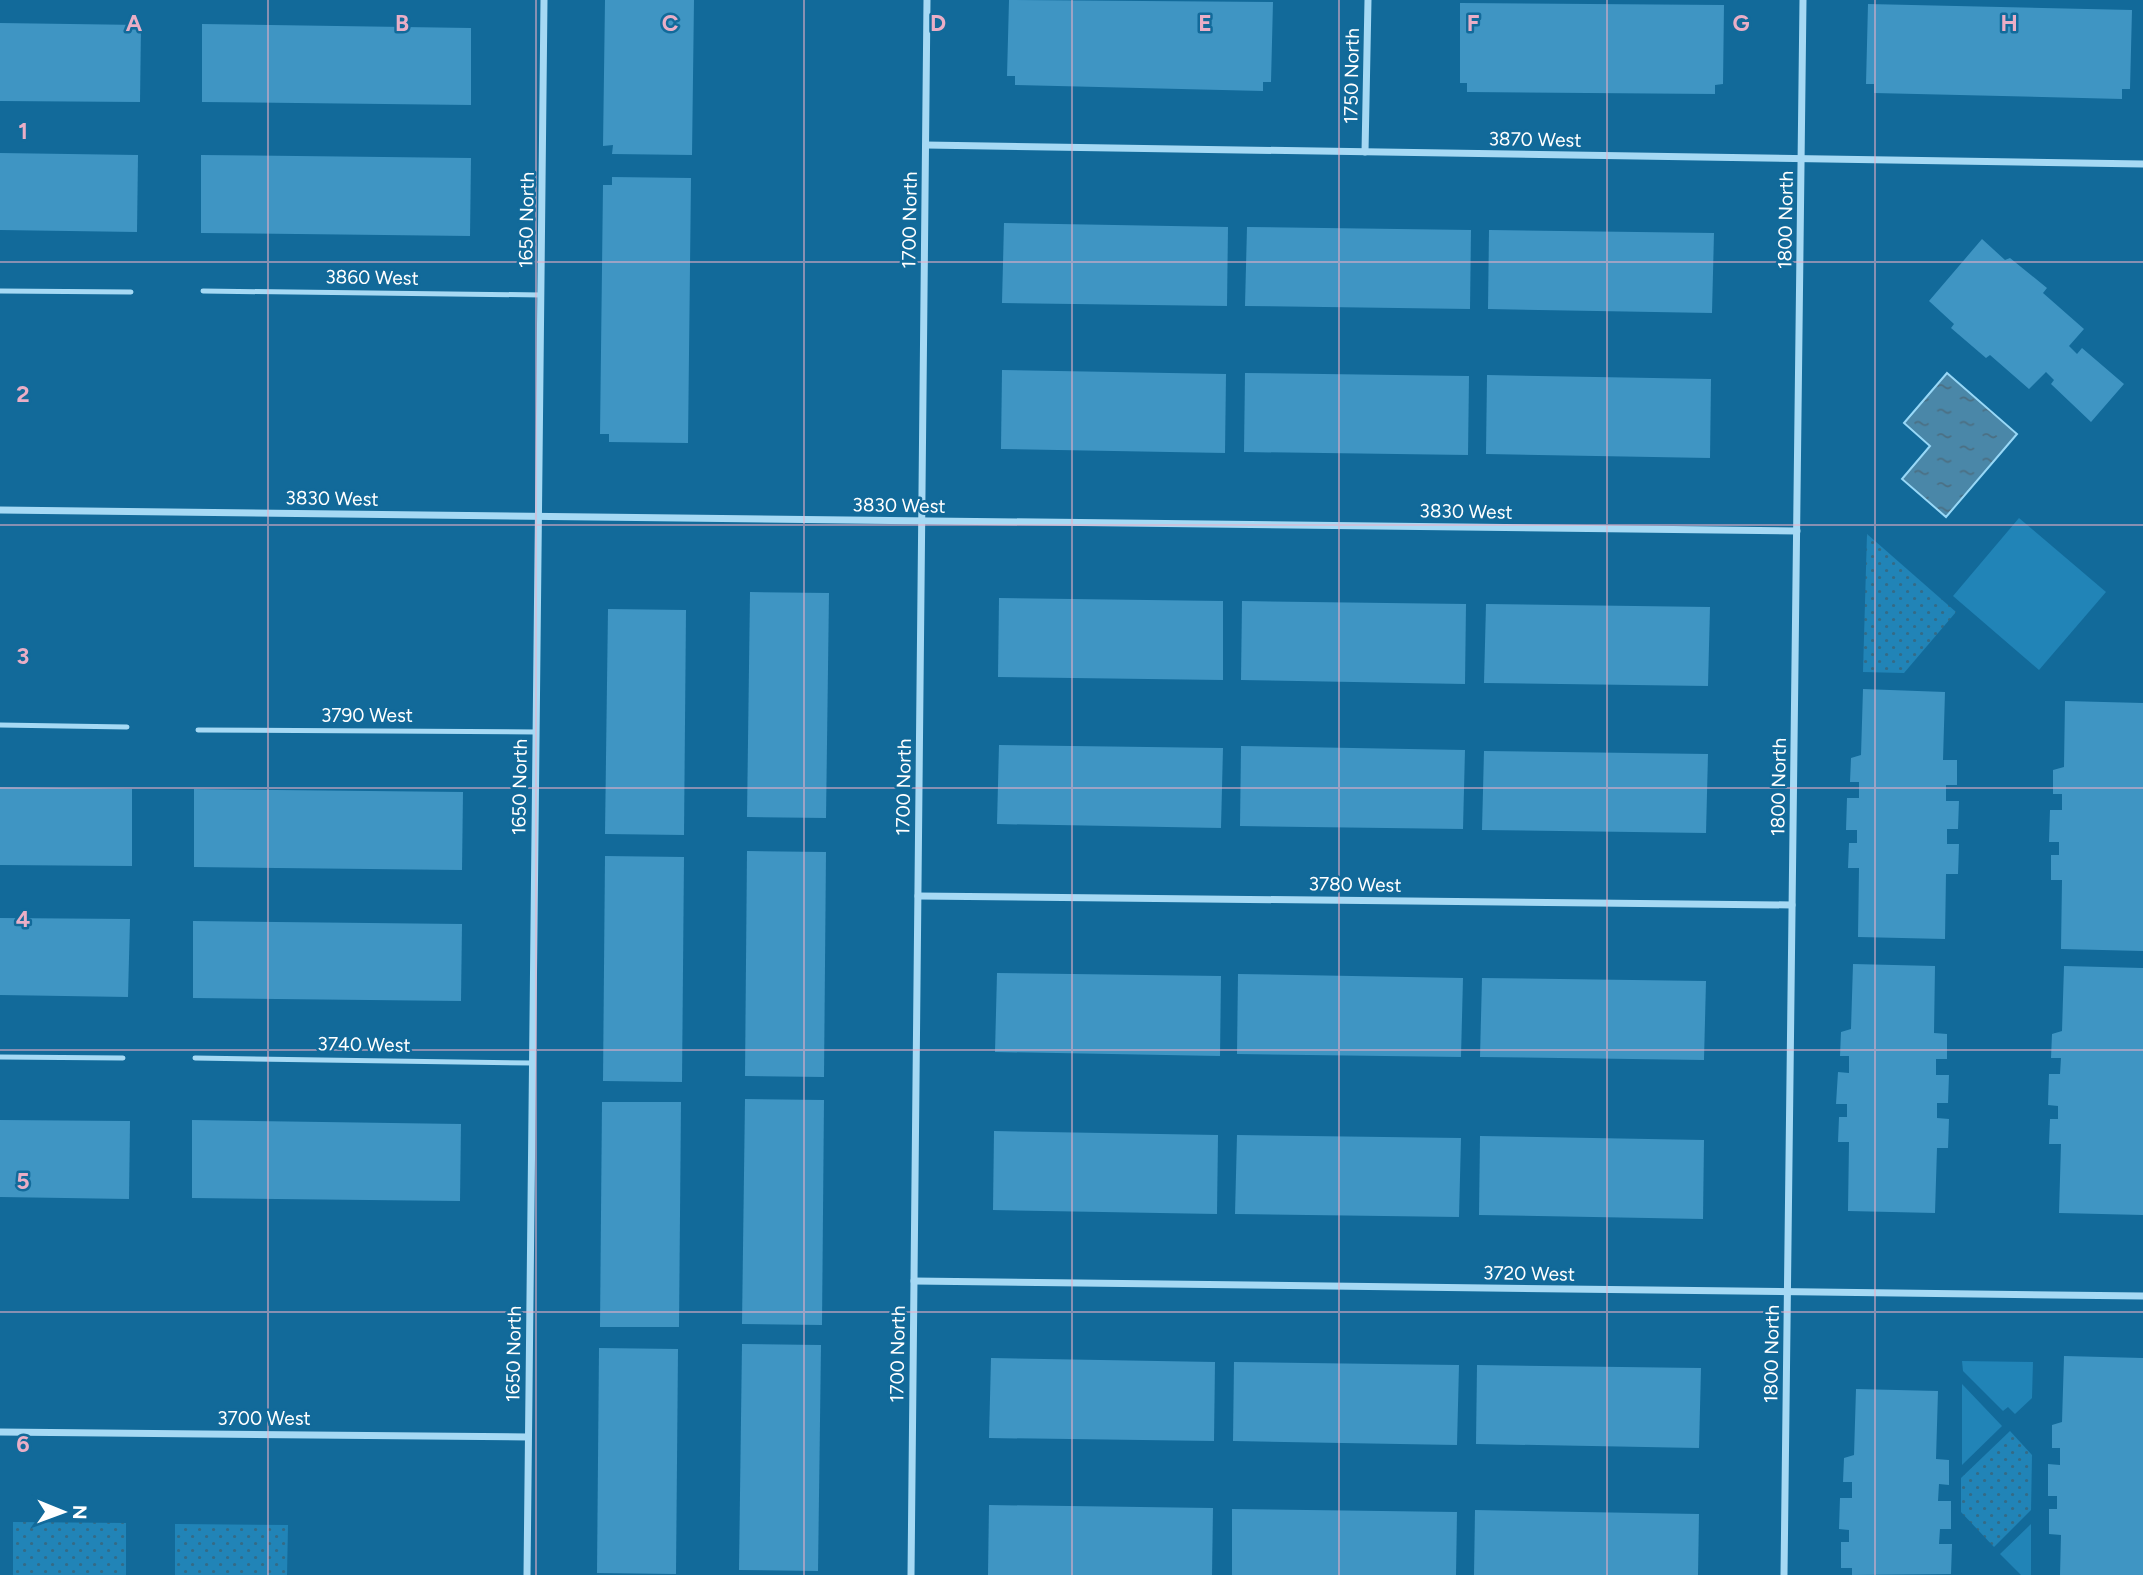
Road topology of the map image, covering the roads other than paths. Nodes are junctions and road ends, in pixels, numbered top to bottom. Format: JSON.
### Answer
{"nodes":[{"id":1,"x":544,"y":0,"type":"edge"},
{"id":2,"x":927,"y":0,"type":"edge"},
{"id":3,"x":1368,"y":0,"type":"edge"},
{"id":4,"x":1803,"y":0,"type":"edge"},
{"id":5,"x":926,"y":145,"type":"junction"},
{"id":6,"x":1365,"y":152,"type":"junction"},
{"id":7,"x":1801,"y":159,"type":"junction"},
{"id":8,"x":2143,"y":164,"type":"edge"},
{"id":9,"x":0,"y":291,"type":"edge"},
{"id":10,"x":203,"y":291,"type":"dead end"},
{"id":11,"x":131,"y":292,"type":"dead end"},
{"id":12,"x":541,"y":295,"type":"junction"},
{"id":13,"x":0,"y":510,"type":"edge"},
{"id":14,"x":538,"y":516,"type":"junction"},
{"id":15,"x":922,"y":521,"type":"junction"},
{"id":16,"x":1797,"y":531,"type":"junction"},
{"id":17,"x":0,"y":725,"type":"edge"},
{"id":18,"x":127,"y":727,"type":"dead end"},
{"id":19,"x":198,"y":730,"type":"dead end"},
{"id":20,"x":536,"y":732,"type":"junction"},
{"id":21,"x":918,"y":895,"type":"junction"},
{"id":22,"x":1792,"y":905,"type":"junction"},
{"id":23,"x":0,"y":1057,"type":"edge"},
{"id":24,"x":123,"y":1058,"type":"dead end"},
{"id":25,"x":195,"y":1058,"type":"dead end"},
{"id":26,"x":532,"y":1063,"type":"junction"},
{"id":27,"x":914,"y":1281,"type":"junction"},
{"id":28,"x":1787,"y":1292,"type":"junction"},
{"id":29,"x":2143,"y":1296,"type":"edge"},
{"id":30,"x":0,"y":1432,"type":"edge"},
{"id":31,"x":528,"y":1437,"type":"junction"},
{"id":32,"x":527,"y":1575,"type":"edge"},
{"id":33,"x":911,"y":1575,"type":"edge"},
{"id":34,"x":1784,"y":1575,"type":"edge"}],
"edges":[{"from":1,"to":12,"type":"street","name":"1650 North"},
{"from":2,"to":5,"type":"street","name":"1700 North"},
{"from":3,"to":6,"type":"street","name":"1750 North"},
{"from":4,"to":7,"type":"street","name":"1800 North"},
{"from":5,"to":6,"type":"street","name":"3870 West"},
{"from":5,"to":15,"type":"street","name":"1700 North"},
{"from":6,"to":7,"type":"street","name":"3870 West"},
{"from":7,"to":8,"type":"street","name":"3870 West"},
{"from":7,"to":16,"type":"street","name":"1800 North"},
{"from":9,"to":11,"type":"lane"},
{"from":10,"to":12,"type":"lane","name":"3860 West"},
{"from":12,"to":14,"type":"street","name":"1650 North"},
{"from":13,"to":14,"type":"street","name":"3830 West"},
{"from":14,"to":15,"type":"street","name":"3830 West"},
{"from":14,"to":20,"type":"street","name":"1650 North"},
{"from":15,"to":16,"type":"street","name":"3830 West"},
{"from":15,"to":21,"type":"street","name":"1700 North"},
{"from":16,"to":22,"type":"street","name":"1800 North"},
{"from":17,"to":18,"type":"lane"},
{"from":19,"to":20,"type":"lane","name":"3790 West"},
{"from":20,"to":26,"type":"street","name":"1650 North"},
{"from":21,"to":22,"type":"street","name":"3780 West"},
{"from":21,"to":27,"type":"street","name":"1700 North"},
{"from":22,"to":28,"type":"street","name":"1800 North"},
{"from":23,"to":24,"type":"lane"},
{"from":25,"to":26,"type":"lane","name":"3740 West"},
{"from":26,"to":31,"type":"street","name":"1650 North"},
{"from":27,"to":28,"type":"street","name":"3720 West"},
{"from":27,"to":33,"type":"street","name":"1700 North"},
{"from":28,"to":29,"type":"street","name":"3720 West"},
{"from":28,"to":34,"type":"street","name":"1800 North"},
{"from":30,"to":31,"type":"street","name":"3700 West"},
{"from":31,"to":32,"type":"street","name":"1650 North"}]}
